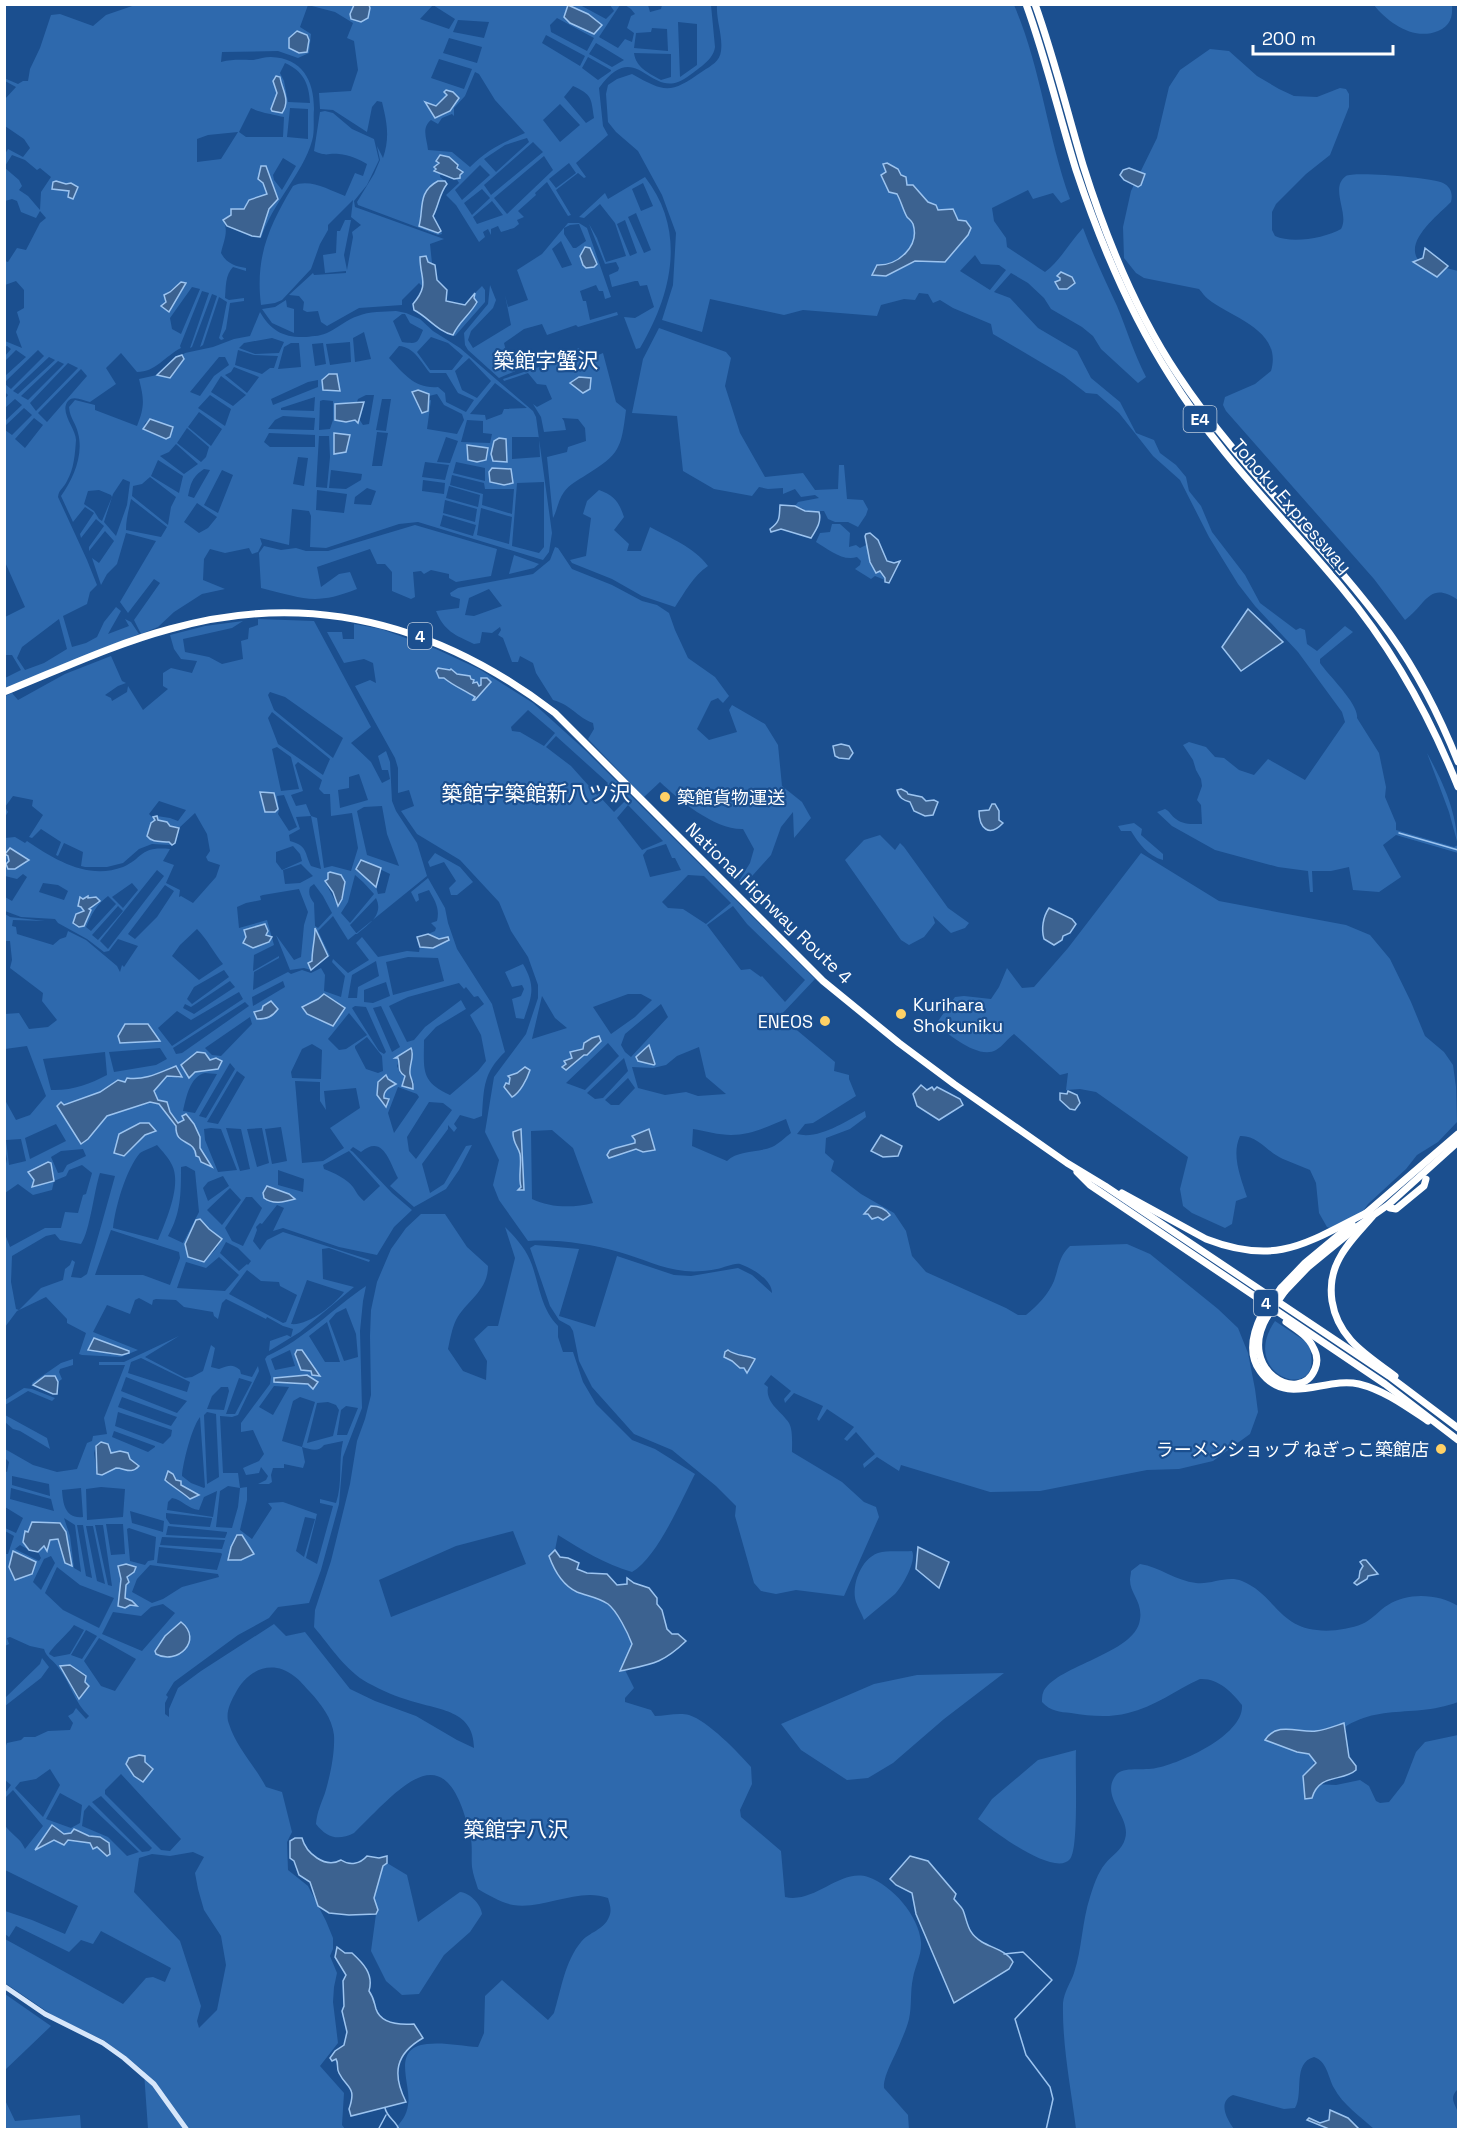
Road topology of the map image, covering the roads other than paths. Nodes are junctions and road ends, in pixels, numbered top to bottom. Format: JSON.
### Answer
{"nodes":[{"id":1,"x":1026,"y":4,"type":"edge"},
{"id":2,"x":1035,"y":4,"type":"edge"},
{"id":3,"x":4,"y":692,"type":"edge"},
{"id":4,"x":1458,"y":759,"type":"edge"},
{"id":5,"x":1458,"y":787,"type":"edge"},
{"id":6,"x":1458,"y":1129,"type":"edge"},
{"id":7,"x":1458,"y":1134,"type":"edge"},
{"id":8,"x":1458,"y":1144,"type":"edge"},
{"id":9,"x":1443,"y":1151,"type":"junction"},
{"id":10,"x":1074,"y":1168,"type":"junction"},
{"id":11,"x":1430,"y":1169,"type":"junction"},
{"id":12,"x":1105,"y":1186,"type":"junction"},
{"id":13,"x":1387,"y":1209,"type":"junction"},
{"id":14,"x":1371,"y":1215,"type":"junction"},
{"id":15,"x":1280,"y":1312,"type":"junction"},
{"id":16,"x":1264,"y":1315,"type":"junction"},
{"id":17,"x":1458,"y":1428,"type":"edge"},
{"id":18,"x":1447,"y":1430,"type":"junction"},
{"id":19,"x":1458,"y":1440,"type":"edge"},
{"id":20,"x":4,"y":1986,"type":"edge"},
{"id":21,"x":187,"y":2130,"type":"edge"}],
"edges":[{"from":1,"to":5,"type":"highway","name":"Tohoku Expressway","number":"E4"},
{"from":2,"to":4,"type":"highway","name":"Tohoku Expressway","number":"E4"},
{"from":3,"to":10,"type":"highway","name":"National Highway Route 4","number":"4"},
{"from":6,"to":9,"type":"highway"},
{"from":7,"to":9,"type":"highway"},
{"from":8,"to":9,"type":"highway"},
{"from":9,"to":11,"type":"highway"},
{"from":9,"to":14,"type":"highway"},
{"from":10,"to":12,"type":"highway","name":"National Highway Route 4","number":"4"},
{"from":10,"to":15,"type":"highway","name":"National Highway Route 4","number":"4"},
{"from":11,"to":13,"type":"highway"},
{"from":11,"to":13,"type":"highway"},
{"from":12,"to":14,"type":"highway"},
{"from":12,"to":17,"type":"highway","name":"National Highway Route 4","number":"4"},
{"from":13,"to":14,"type":"highway"},
{"from":14,"to":16,"type":"highway","bridge":true},
{"from":14,"to":17,"type":"highway"},
{"from":15,"to":16,"type":"highway"},
{"from":15,"to":18,"type":"highway","name":"National Highway Route 4","number":"4"},
{"from":16,"to":18,"type":"highway"},
{"from":18,"to":19,"type":"highway","name":"National Highway Route 4","number":"4"},
{"from":20,"to":21,"type":"street"}]}
